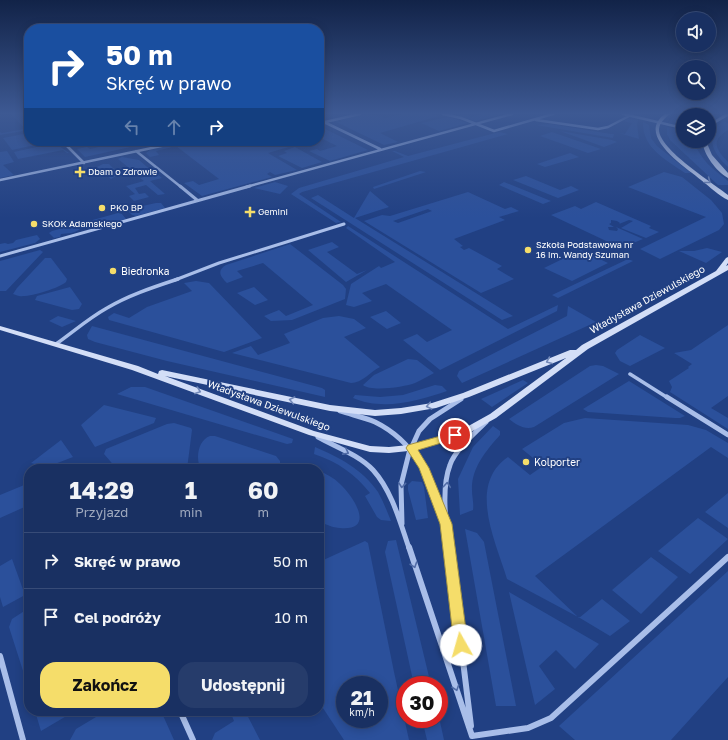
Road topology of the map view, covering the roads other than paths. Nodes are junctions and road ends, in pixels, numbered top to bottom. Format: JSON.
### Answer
{"nodes":[{"id":1,"x":70,"y":149,"type":"edge"},
{"id":2,"x":148,"y":149,"type":"edge"},
{"id":3,"x":381,"y":149,"type":"edge"},
{"id":4,"x":668,"y":149,"type":"edge"},
{"id":5,"x":706,"y":149,"type":"edge"},
{"id":6,"x":136,"y":151,"type":"junction"},
{"id":7,"x":84,"y":163,"type":"junction"},
{"id":8,"x":728,"y":176,"type":"edge"},
{"id":9,"x":0,"y":180,"type":"edge"},
{"id":10,"x":728,"y":198,"type":"edge"},
{"id":11,"x":197,"y":200,"type":"junction"},
{"id":12,"x":344,"y":224,"type":"dead end"},
{"id":13,"x":0,"y":256,"type":"edge"},
{"id":14,"x":728,"y":259,"type":"edge"},
{"id":15,"x":728,"y":267,"type":"edge"},
{"id":16,"x":719,"y":271,"type":"junction"},
{"id":17,"x":0,"y":328,"type":"edge"},
{"id":18,"x":56,"y":344,"type":"junction"},
{"id":19,"x":585,"y":347,"type":"junction"},
{"id":20,"x":135,"y":368,"type":"junction"},
{"id":21,"x":630,"y":374,"type":"dead end"},
{"id":22,"x":466,"y":395,"type":"junction"},
{"id":23,"x":330,"y":408,"type":"junction"},
{"id":24,"x":493,"y":416,"type":"junction"},
{"id":25,"x":312,"y":434,"type":"junction"},
{"id":26,"x":728,"y":435,"type":"edge"},
{"id":27,"x":411,"y":448,"type":"junction"},
{"id":28,"x":446,"y":524,"type":"junction"},
{"id":29,"x":402,"y":528,"type":"junction"},
{"id":30,"x":728,"y":557,"type":"edge"},
{"id":31,"x":0,"y":656,"type":"edge"},
{"id":32,"x":182,"y":716,"type":"edge"},
{"id":33,"x":473,"y":738,"type":"edge"},
{"id":34,"x":23,"y":740,"type":"edge"},
{"id":35,"x":193,"y":740,"type":"edge"}],
"edges":[{"from":1,"to":7,"type":"street"},
{"from":2,"to":6,"type":"street"},
{"from":3,"to":11,"type":"street"},
{"from":4,"to":10,"type":"street","one_way":true},
{"from":5,"to":8,"type":"street"},
{"from":6,"to":7,"type":"street"},
{"from":6,"to":11,"type":"street"},
{"from":7,"to":9,"type":"street"},
{"from":11,"to":13,"type":"street"},
{"from":12,"to":18,"type":"street"},
{"from":14,"to":16,"type":"street","name":"Władysława Dziewulskiego"},
{"from":15,"to":16,"type":"street","name":"Władysława Dziewulskiego"},
{"from":16,"to":19,"type":"street","name":"Władysława Dziewulskiego"},
{"from":17,"to":18,"type":"street","name":"Władysława Dziewulskiego"},
{"from":18,"to":20,"type":"street","name":"Władysława Dziewulskiego"},
{"from":19,"to":22,"type":"street","name":"Władysława Dziewulskiego","one_way":true},
{"from":19,"to":24,"type":"street","name":"Władysława Dziewulskiego"},
{"from":23,"to":20,"type":"street","name":"Władysława Dziewulskiego","one_way":true},
{"from":20,"to":25,"type":"street","name":"Władysława Dziewulskiego","one_way":true},
{"from":21,"to":26,"type":"street"},
{"from":22,"to":23,"type":"street","name":"Władysława Dziewulskiego","one_way":true},
{"from":22,"to":27,"type":"street"},
{"from":23,"to":27,"type":"street"},
{"from":24,"to":27,"type":"street","name":"Władysława Dziewulskiego"},
{"from":28,"to":24,"type":"street","one_way":true},
{"from":25,"to":27,"type":"street","name":"Władysława Dziewulskiego"},
{"from":25,"to":29,"type":"street","one_way":true},
{"from":27,"to":28,"type":"street"},
{"from":27,"to":29,"type":"street","one_way":true},
{"from":28,"to":33,"type":"street"},
{"from":29,"to":33,"type":"street","one_way":true},
{"from":30,"to":33,"type":"street"},
{"from":31,"to":34,"type":"street"},
{"from":32,"to":35,"type":"street"}]}
